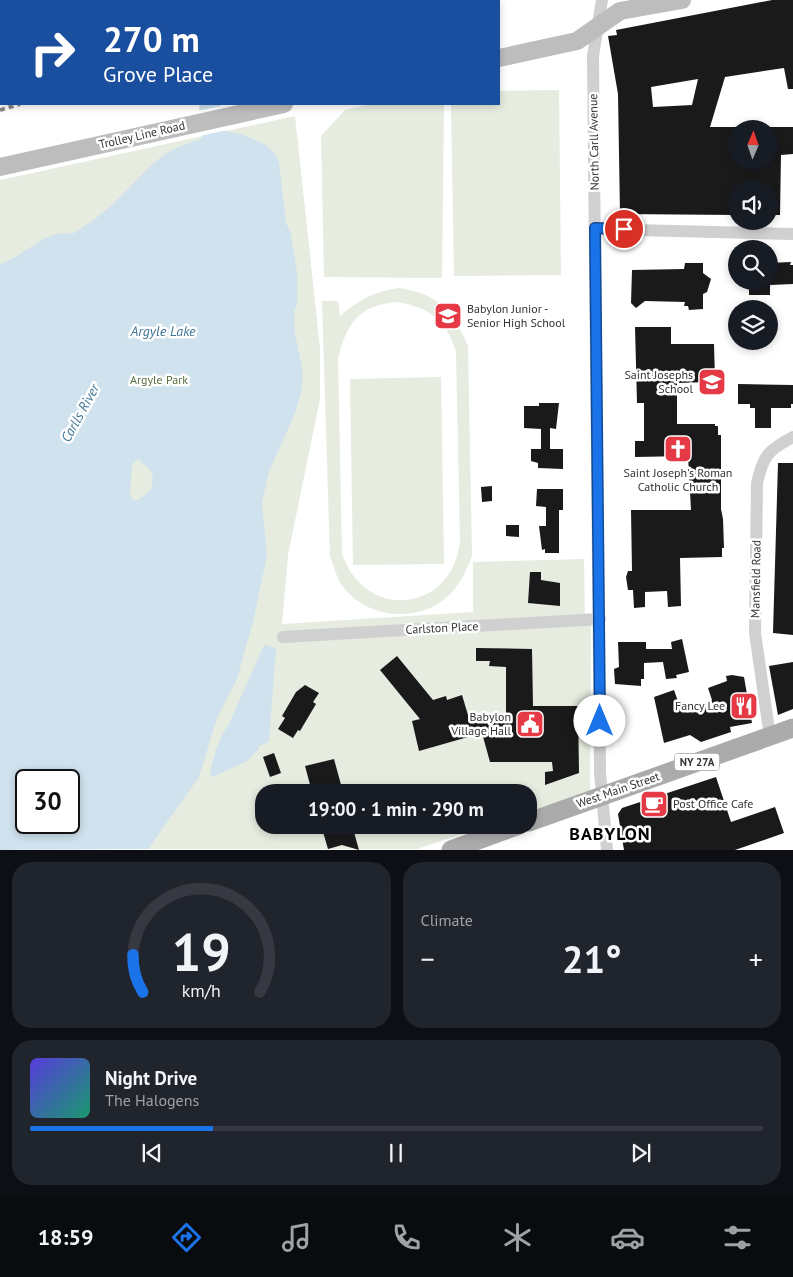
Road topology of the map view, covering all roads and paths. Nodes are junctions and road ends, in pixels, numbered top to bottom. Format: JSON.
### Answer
{"nodes":[{"id":1,"x":602,"y":0,"type":"edge"},
{"id":2,"x":682,"y":0,"type":"edge"},
{"id":3,"x":598,"y":26,"type":"junction"},
{"id":4,"x":500,"y":58,"type":"edge"},
{"id":5,"x":279,"y":105,"type":"edge"},
{"id":6,"x":0,"y":167,"type":"edge"},
{"id":7,"x":595,"y":228,"type":"junction"},
{"id":8,"x":793,"y":234,"type":"edge"},
{"id":9,"x":793,"y":437,"type":"edge"},
{"id":10,"x":600,"y":619,"type":"junction"},
{"id":11,"x":283,"y":637,"type":"dead end"},
{"id":12,"x":793,"y":728,"type":"edge"},
{"id":13,"x":770,"y":737,"type":"junction"},
{"id":14,"x":602,"y":796,"type":"junction"},
{"id":15,"x":537,"y":819,"type":"edge"},
{"id":16,"x":495,"y":834,"type":"edge"},
{"id":17,"x":451,"y":850,"type":"edge"},
{"id":18,"x":607,"y":850,"type":"edge"}],
"edges":[{"from":1,"to":3,"type":"street","name":"North Carll Avenue"},
{"from":2,"to":3,"type":"main road"},
{"from":3,"to":4,"type":"main road"},
{"from":3,"to":7,"type":"street","name":"North Carll Avenue"},
{"from":5,"to":6,"type":"main road","name":"Trolley Line Road"},
{"from":7,"to":8,"type":"street"},
{"from":7,"to":10,"type":"street","name":"North Carll Avenue"},
{"from":9,"to":13,"type":"street","name":"Mansfield Road"},
{"from":10,"to":11,"type":"street","name":"Carlston Place"},
{"from":10,"to":14,"type":"street","name":"North Carll Avenue"},
{"from":12,"to":13,"type":"main road","name":"West Main Street","number":"NY 27A"},
{"from":13,"to":14,"type":"main road","name":"West Main Street","number":"NY 27A"},
{"from":14,"to":15,"type":"main road","name":"West Main Street","number":"NY 27A"},
{"from":14,"to":18,"type":"street","name":"North Carll Avenue"},
{"from":16,"to":17,"type":"main road"}]}
